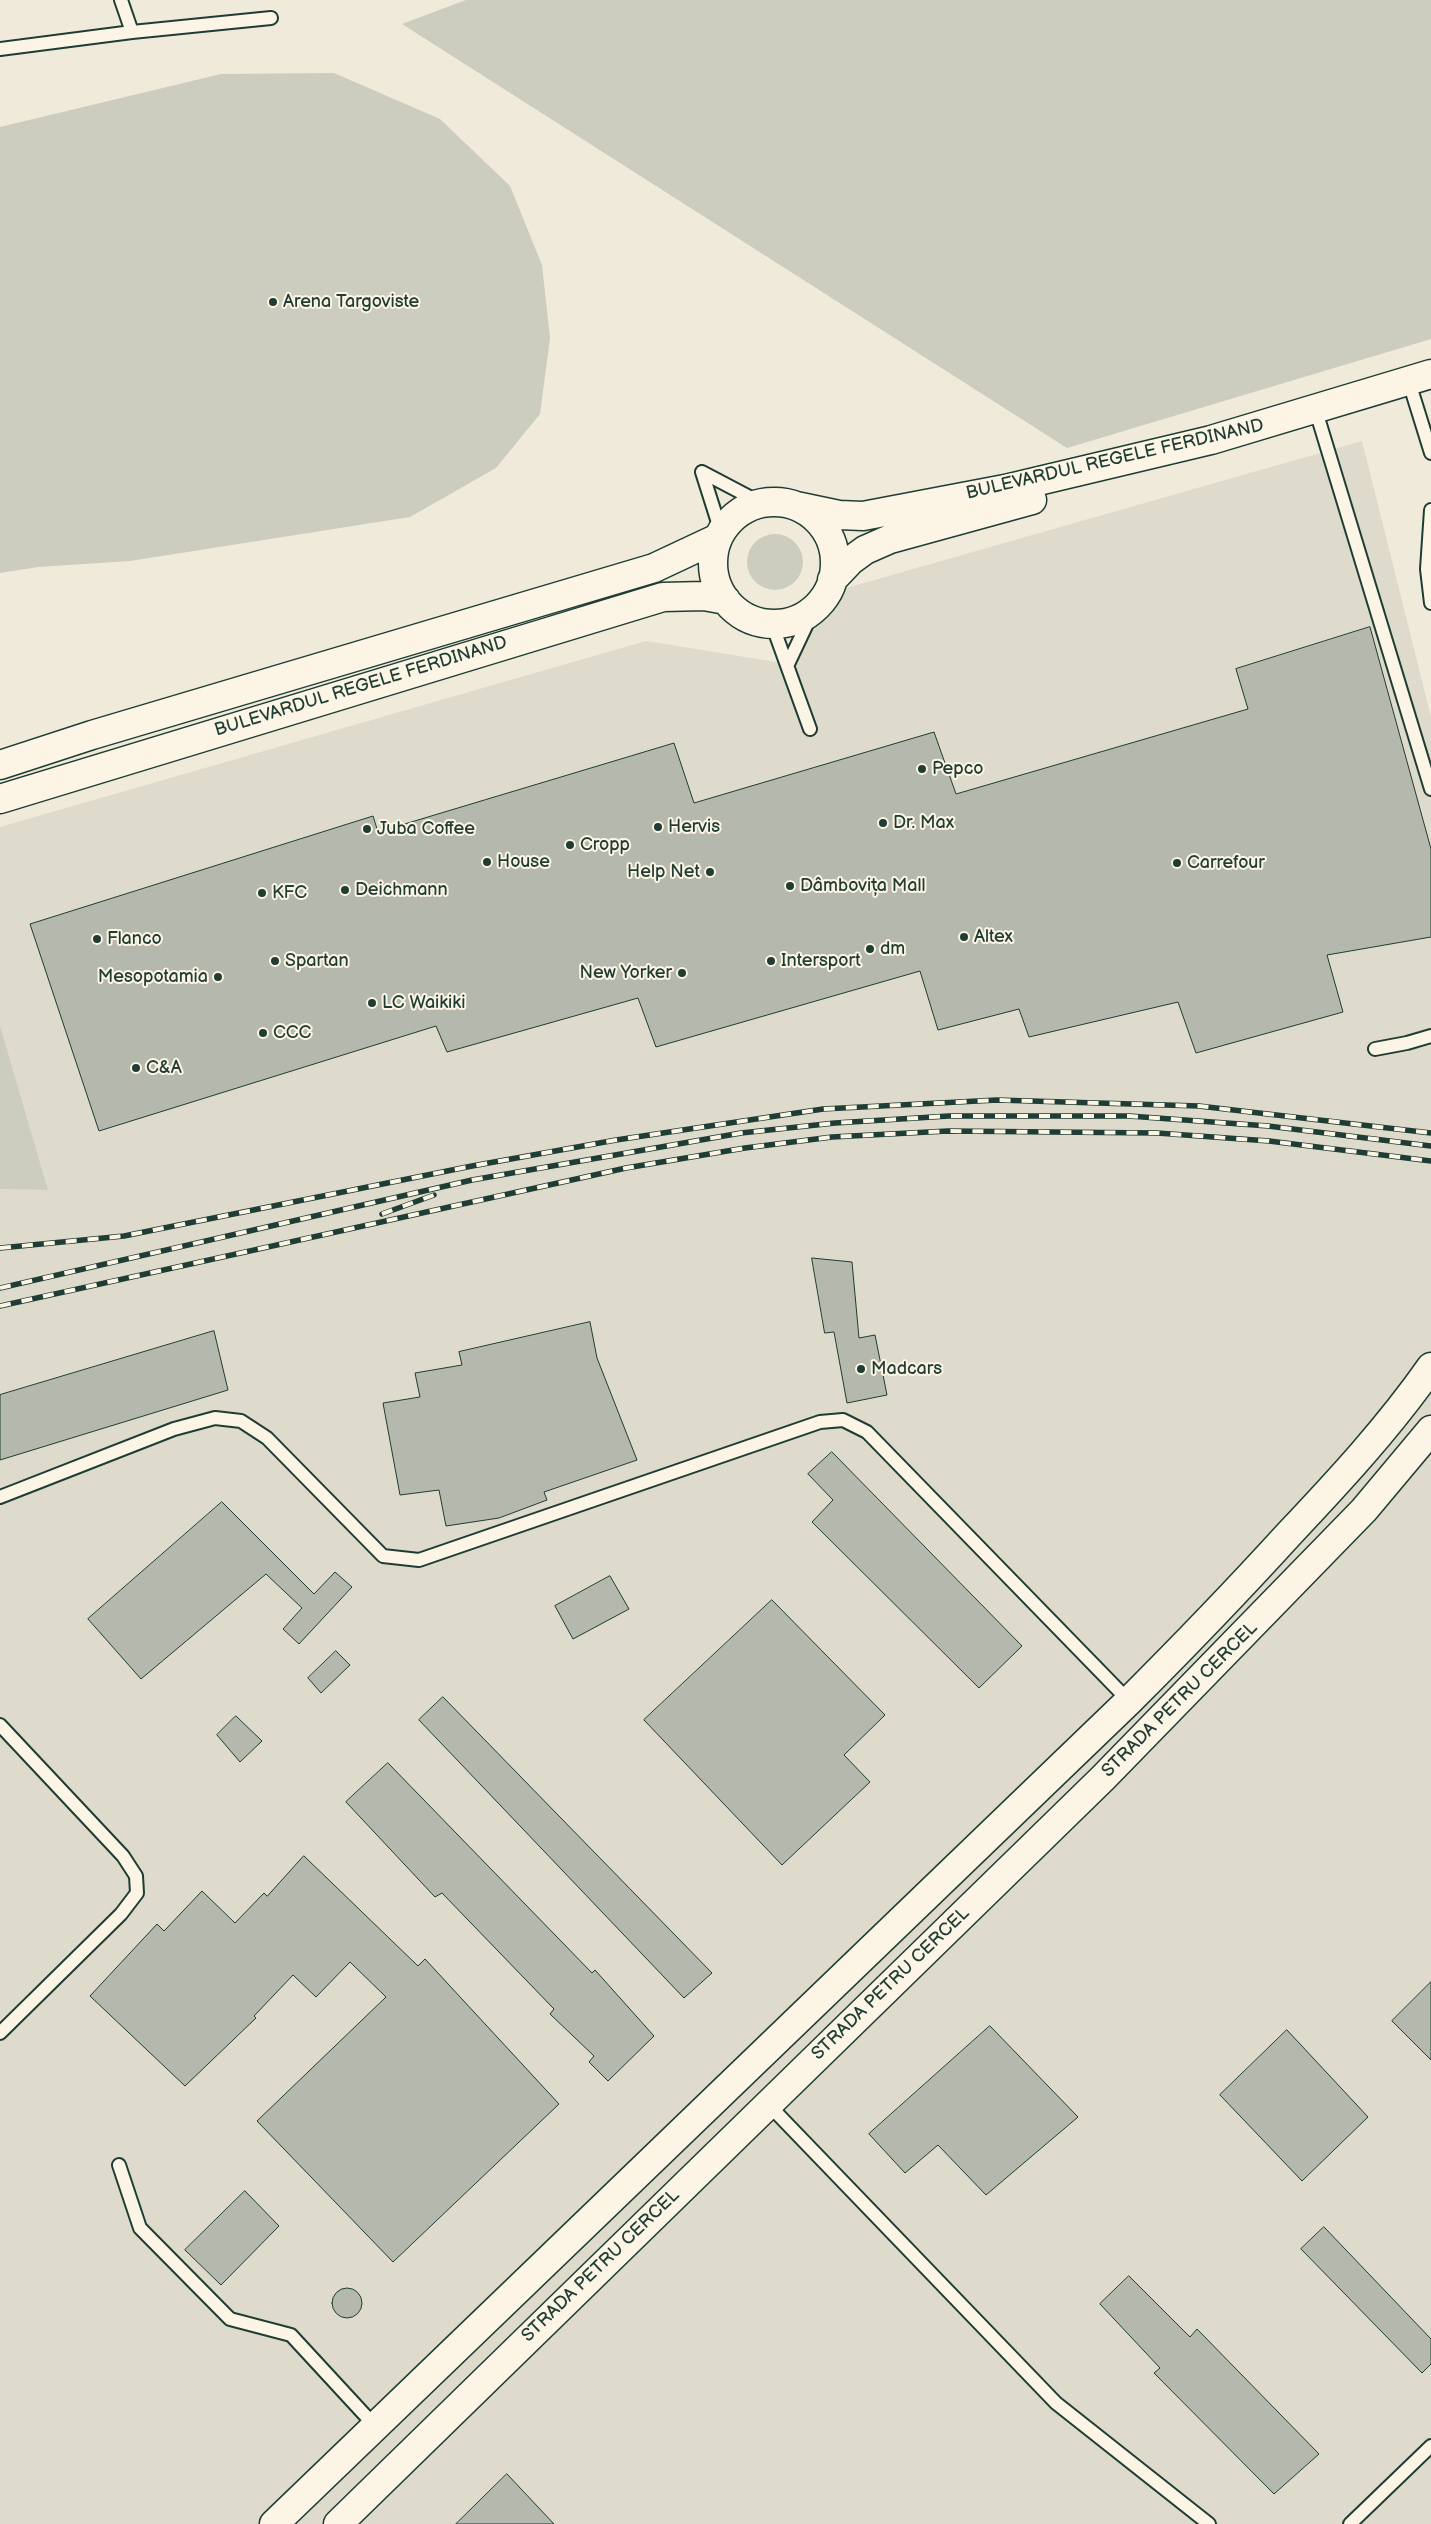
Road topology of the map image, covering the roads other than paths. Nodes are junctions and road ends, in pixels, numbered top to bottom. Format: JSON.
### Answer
{"nodes":[{"id":1,"x":121,"y":0,"type":"edge"},
{"id":2,"x":271,"y":18,"type":"dead end"},
{"id":3,"x":132,"y":32,"type":"junction"},
{"id":4,"x":0,"y":49,"type":"edge"},
{"id":5,"x":1431,"y":374,"type":"edge"},
{"id":6,"x":1422,"y":392,"type":"edge"},
{"id":7,"x":1319,"y":421,"type":"junction"},
{"id":8,"x":1431,"y":453,"type":"edge"},
{"id":9,"x":761,"y":503,"type":"junction"},
{"id":10,"x":796,"y":506,"type":"junction"},
{"id":11,"x":1431,"y":510,"type":"edge"},
{"id":12,"x":720,"y":535,"type":"junction"},
{"id":13,"x":832,"y":580,"type":"junction"},
{"id":14,"x":1431,"y":598,"type":"edge"},
{"id":15,"x":726,"y":600,"type":"junction"},
{"id":16,"x":815,"y":607,"type":"junction"},
{"id":17,"x":772,"y":624,"type":"junction"},
{"id":18,"x":788,"y":664,"type":"junction"},
{"id":19,"x":810,"y":729,"type":"dead end"},
{"id":20,"x":0,"y":765,"type":"edge"},
{"id":21,"x":1431,"y":789,"type":"edge"},
{"id":22,"x":0,"y":799,"type":"edge"},
{"id":23,"x":1431,"y":1036,"type":"edge"},
{"id":24,"x":1374,"y":1048,"type":"dead end"},
{"id":25,"x":1431,"y":1367,"type":"edge"},
{"id":26,"x":1431,"y":1430,"type":"edge"},
{"id":27,"x":0,"y":1497,"type":"edge"},
{"id":28,"x":1130,"y":1701,"type":"junction"},
{"id":29,"x":0,"y":1725,"type":"edge"},
{"id":30,"x":0,"y":2033,"type":"edge"},
{"id":31,"x":741,"y":2075,"type":"junction"},
{"id":32,"x":768,"y":2104,"type":"junction"},
{"id":33,"x":119,"y":2165,"type":"dead end"},
{"id":34,"x":375,"y":2426,"type":"junction"},
{"id":35,"x":1431,"y":2446,"type":"edge"},
{"id":36,"x":274,"y":2524,"type":"edge"},
{"id":37,"x":338,"y":2524,"type":"edge"},
{"id":38,"x":1209,"y":2524,"type":"edge"},
{"id":39,"x":1350,"y":2524,"type":"edge"}],
"edges":[{"from":1,"to":3,"type":"lane"},
{"from":2,"to":3,"type":"lane"},
{"from":3,"to":4,"type":"lane"},
{"from":5,"to":10,"type":"main road","name":"BULEVARDUL REGELE FERDINAND"},
{"from":6,"to":7,"type":"main road","name":"BULEVARDUL REGELE FERDINAND"},
{"from":6,"to":8,"type":"lane"},
{"from":7,"to":13,"type":"main road","name":"BULEVARDUL REGELE FERDINAND"},
{"from":7,"to":21,"type":"lane"},
{"from":9,"to":10,"type":"main road","name":"BULEVARDUL REGELE FERDINAND"},
{"from":9,"to":12,"type":"main road","name":"BULEVARDUL REGELE FERDINAND"},
{"from":9,"to":12,"type":"lane"},
{"from":10,"to":13,"type":"main road","name":"BULEVARDUL REGELE FERDINAND"},
{"from":11,"to":14,"type":"lane"},
{"from":12,"to":15,"type":"main road","name":"BULEVARDUL REGELE FERDINAND"},
{"from":12,"to":20,"type":"main road","name":"BULEVARDUL REGELE FERDINAND"},
{"from":13,"to":16,"type":"main road","name":"BULEVARDUL REGELE FERDINAND"},
{"from":15,"to":17,"type":"main road","name":"BULEVARDUL REGELE FERDINAND"},
{"from":15,"to":22,"type":"main road","name":"BULEVARDUL REGELE FERDINAND"},
{"from":16,"to":17,"type":"main road","name":"BULEVARDUL REGELE FERDINAND"},
{"from":16,"to":18,"type":"lane"},
{"from":17,"to":18,"type":"lane"},
{"from":18,"to":19,"type":"lane"},
{"from":23,"to":24,"type":"lane"},
{"from":25,"to":28,"type":"main road","name":"STRADA PETRU CERCEL"},
{"from":26,"to":32,"type":"main road","name":"STRADA PETRU CERCEL"},
{"from":27,"to":28,"type":"lane"},
{"from":28,"to":31,"type":"main road","name":"STRADA PETRU CERCEL"},
{"from":29,"to":30,"type":"lane"},
{"from":31,"to":32,"type":"main road"},
{"from":31,"to":34,"type":"main road","name":"STRADA PETRU CERCEL"},
{"from":32,"to":37,"type":"main road","name":"STRADA PETRU CERCEL"},
{"from":32,"to":38,"type":"lane"},
{"from":33,"to":34,"type":"lane"},
{"from":34,"to":36,"type":"main road","name":"STRADA PETRU CERCEL"},
{"from":35,"to":39,"type":"lane"}]}
